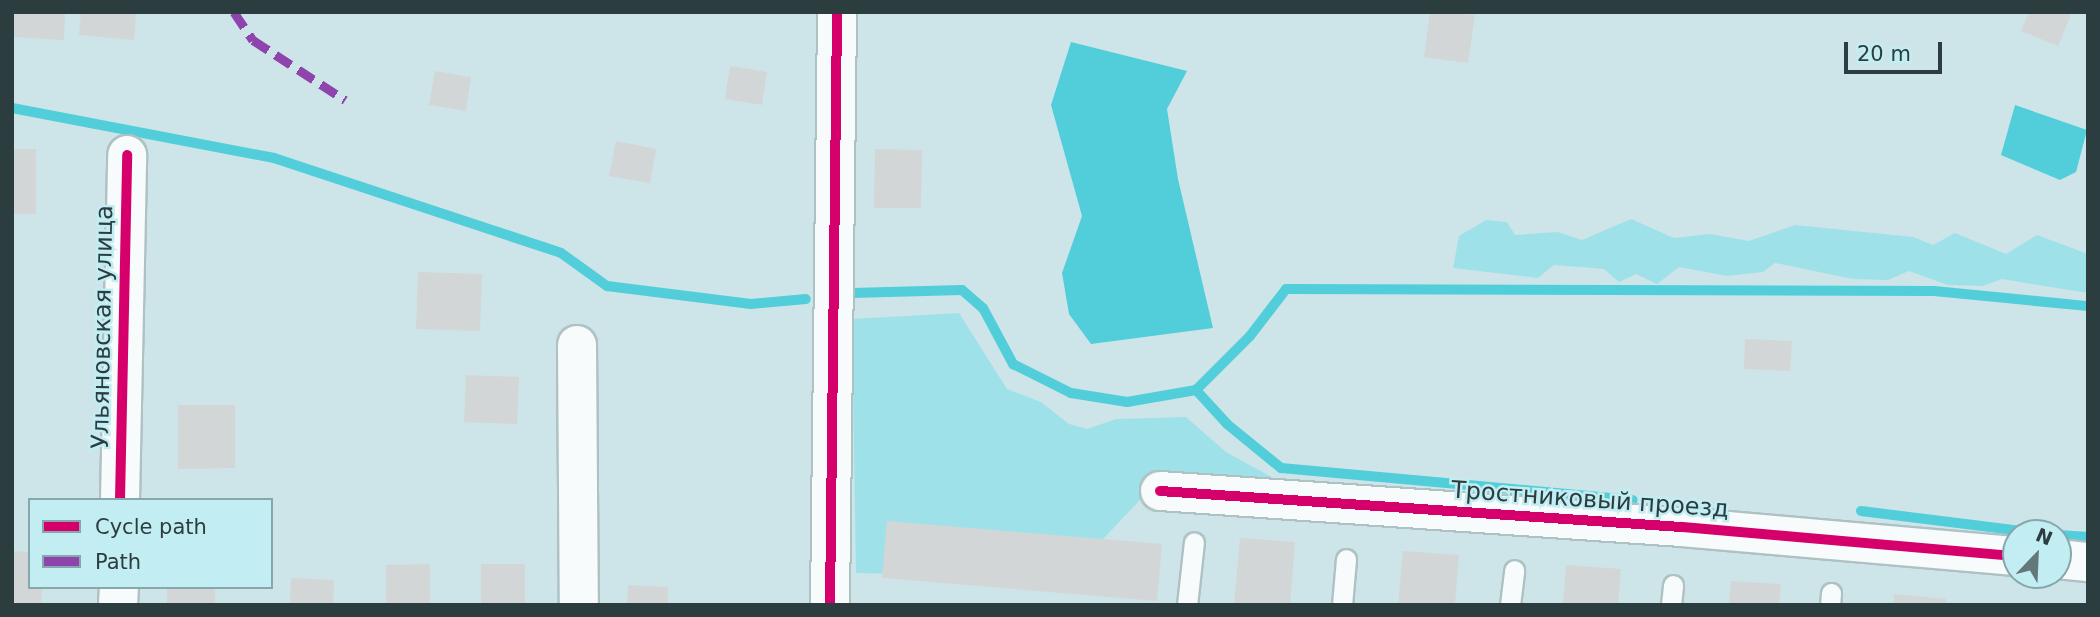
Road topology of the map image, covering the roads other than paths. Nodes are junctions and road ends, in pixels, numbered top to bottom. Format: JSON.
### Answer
{"nodes":[{"id":1,"x":837,"y":12,"type":"edge"},
{"id":2,"x":127,"y":155,"type":"dead end"},
{"id":3,"x":577,"y":345,"type":"dead end"},
{"id":4,"x":1160,"y":491,"type":"dead end"},
{"id":5,"x":120,"y":498,"type":"edge"},
{"id":6,"x":1194,"y":542,"type":"dead end"},
{"id":7,"x":2002,"y":555,"type":"edge"},
{"id":8,"x":1346,"y":559,"type":"dead end"},
{"id":9,"x":1514,"y":570,"type":"dead end"},
{"id":10,"x":579,"y":605,"type":"edge"},
{"id":11,"x":830,"y":605,"type":"edge"},
{"id":12,"x":1187,"y":605,"type":"edge"},
{"id":13,"x":1342,"y":605,"type":"edge"},
{"id":14,"x":1510,"y":605,"type":"edge"}],
"edges":[{"from":1,"to":11,"type":"street"},
{"from":2,"to":5,"type":"street","name":"Ульяновская улица"},
{"from":3,"to":10,"type":"street"},
{"from":4,"to":7,"type":"street","name":"Тростниковый проезд"},
{"from":6,"to":12,"type":"lane"},
{"from":8,"to":13,"type":"lane"},
{"from":9,"to":14,"type":"lane"}]}
